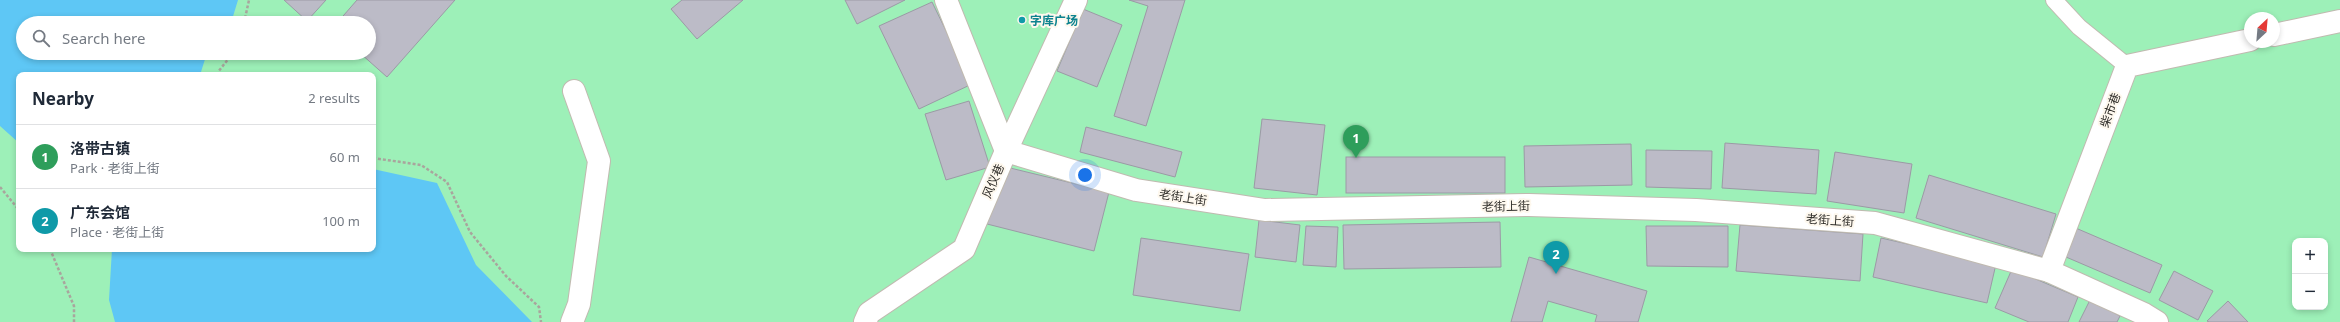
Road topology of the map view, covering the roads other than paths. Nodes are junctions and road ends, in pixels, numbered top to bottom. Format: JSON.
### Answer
{"nodes":[{"id":1,"x":946,"y":0,"type":"edge"},
{"id":2,"x":1076,"y":0,"type":"edge"},
{"id":3,"x":2054,"y":0,"type":"edge"},
{"id":4,"x":2340,"y":21,"type":"edge"},
{"id":5,"x":2280,"y":34,"type":"edge"},
{"id":6,"x":2244,"y":41,"type":"edge"},
{"id":7,"x":2127,"y":66,"type":"junction"},
{"id":8,"x":574,"y":91,"type":"dead end"},
{"id":9,"x":1006,"y":151,"type":"junction"},
{"id":10,"x":2049,"y":271,"type":"junction"},
{"id":11,"x":572,"y":322,"type":"edge"},
{"id":12,"x":865,"y":322,"type":"edge"},
{"id":13,"x":2157,"y":322,"type":"edge"}],
"edges":[{"from":1,"to":9,"type":"street"},
{"from":2,"to":9,"type":"street","name":"风仪巷"},
{"from":3,"to":7,"type":"lane"},
{"from":4,"to":5,"type":"street"},
{"from":6,"to":7,"type":"street"},
{"from":7,"to":10,"type":"street","name":"柴市巷"},
{"from":8,"to":11,"type":"street"},
{"from":9,"to":10,"type":"street","name":"老街上街"},
{"from":9,"to":12,"type":"street","name":"风仪巷"},
{"from":10,"to":13,"type":"street","name":"老街上街"}]}
